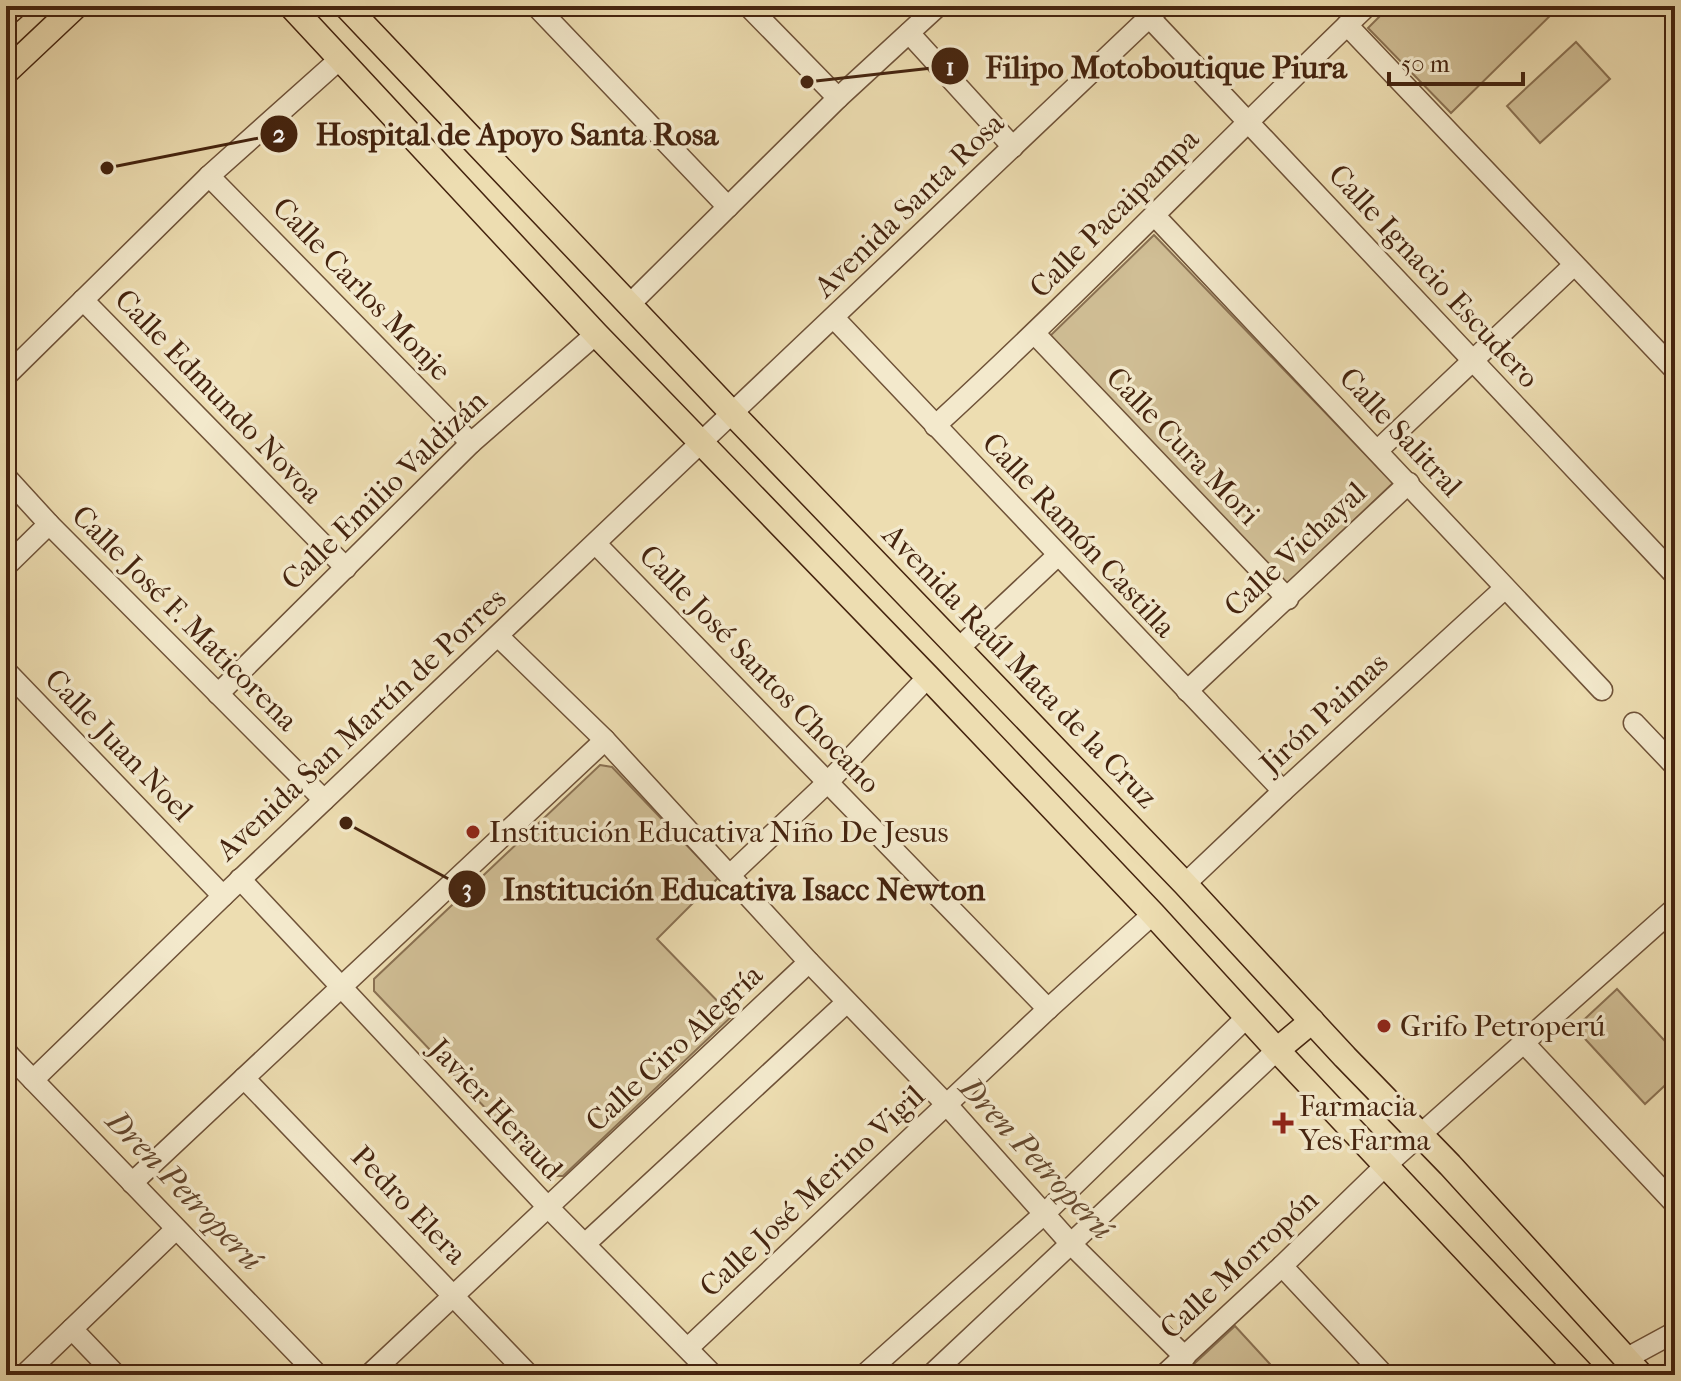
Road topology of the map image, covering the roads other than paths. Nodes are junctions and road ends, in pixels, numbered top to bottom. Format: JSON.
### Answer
{"nodes":[{"id":1,"x":15,"y":6,"type":"edge"},
{"id":2,"x":76,"y":6,"type":"edge"},
{"id":3,"x":291,"y":6,"type":"edge"},
{"id":4,"x":346,"y":6,"type":"edge"},
{"id":5,"x":536,"y":6,"type":"edge"},
{"id":6,"x":748,"y":6,"type":"edge"},
{"id":7,"x":938,"y":6,"type":"edge"},
{"id":8,"x":1367,"y":6,"type":"edge"},
{"id":9,"x":1155,"y":11,"type":"edge"},
{"id":10,"x":6,"y":14,"type":"edge"},
{"id":11,"x":1347,"y":25,"type":"junction"},
{"id":12,"x":909,"y":33,"type":"junction"},
{"id":13,"x":341,"y":58,"type":"junction"},
{"id":14,"x":6,"y":72,"type":"edge"},
{"id":15,"x":838,"y":98,"type":"junction"},
{"id":16,"x":1247,"y":121,"type":"junction"},
{"id":17,"x":1013,"y":147,"type":"junction"},
{"id":18,"x":209,"y":176,"type":"junction"},
{"id":19,"x":728,"y":207,"type":"junction"},
{"id":20,"x":1155,"y":216,"type":"junction"},
{"id":21,"x":1574,"y":265,"type":"junction"},
{"id":22,"x":83,"y":300,"type":"junction"},
{"id":23,"x":630,"y":304,"type":"junction"},
{"id":24,"x":834,"y":318,"type":"junction"},
{"id":25,"x":596,"y":334,"type":"junction"},
{"id":26,"x":1035,"y":334,"type":"junction"},
{"id":27,"x":1472,"y":360,"type":"junction"},
{"id":28,"x":1675,"y":370,"type":"edge"},
{"id":29,"x":6,"y":376,"type":"edge"},
{"id":30,"x":733,"y":414,"type":"junction"},
{"id":31,"x":935,"y":426,"type":"junction"},
{"id":32,"x":702,"y":442,"type":"junction"},
{"id":33,"x":471,"y":443,"type":"junction"},
{"id":34,"x":1377,"y":451,"type":"junction"},
{"id":35,"x":6,"y":477,"type":"edge"},
{"id":36,"x":1409,"y":483,"type":"junction"},
{"id":37,"x":49,"y":524,"type":"junction"},
{"id":38,"x":596,"y":544,"type":"junction"},
{"id":39,"x":1057,"y":556,"type":"junction"},
{"id":40,"x":6,"y":566,"type":"edge"},
{"id":41,"x":346,"y":568,"type":"junction"},
{"id":42,"x":1675,"y":575,"type":"edge"},
{"id":43,"x":1505,"y":588,"type":"junction"},
{"id":44,"x":1288,"y":599,"type":"junction"},
{"id":45,"x":498,"y":636,"type":"junction"},
{"id":46,"x":959,"y":648,"type":"junction"},
{"id":47,"x":6,"y":671,"type":"edge"},
{"id":48,"x":928,"y":677,"type":"junction"},
{"id":49,"x":1602,"y":690,"type":"dead end"},
{"id":50,"x":1187,"y":691,"type":"junction"},
{"id":51,"x":218,"y":694,"type":"junction"},
{"id":52,"x":1634,"y":723,"type":"dead end"},
{"id":53,"x":605,"y":740,"type":"junction"},
{"id":54,"x":1675,"y":766,"type":"edge"},
{"id":55,"x":828,"y":782,"type":"junction"},
{"id":56,"x":1283,"y":791,"type":"junction"},
{"id":57,"x":324,"y":800,"type":"junction"},
{"id":58,"x":730,"y":875,"type":"junction"},
{"id":59,"x":240,"y":879,"type":"junction"},
{"id":60,"x":1185,"y":884,"type":"junction"},
{"id":61,"x":223,"y":896,"type":"junction"},
{"id":62,"x":1675,"y":908,"type":"edge"},
{"id":63,"x":1153,"y":914,"type":"junction"},
{"id":64,"x":809,"y":962,"type":"junction"},
{"id":65,"x":1278,"y":986,"type":"junction"},
{"id":66,"x":342,"y":989,"type":"junction"},
{"id":67,"x":847,"y":1002,"type":"junction"},
{"id":68,"x":1048,"y":1009,"type":"junction"},
{"id":69,"x":1248,"y":1016,"type":"junction"},
{"id":70,"x":1312,"y":1021,"type":"junction"},
{"id":71,"x":1524,"y":1043,"type":"junction"},
{"id":72,"x":1277,"y":1050,"type":"junction"},
{"id":73,"x":6,"y":1052,"type":"edge"},
{"id":74,"x":244,"y":1078,"type":"junction"},
{"id":75,"x":33,"y":1080,"type":"junction"},
{"id":76,"x":947,"y":1105,"type":"junction"},
{"id":77,"x":1420,"y":1135,"type":"junction"},
{"id":78,"x":1385,"y":1166,"type":"junction"},
{"id":79,"x":132,"y":1183,"type":"junction"},
{"id":80,"x":1670,"y":1191,"type":"edge"},
{"id":81,"x":548,"y":1207,"type":"junction"},
{"id":82,"x":1044,"y":1214,"type":"junction"},
{"id":83,"x":176,"y":1229,"type":"junction"},
{"id":84,"x":585,"y":1244,"type":"junction"},
{"id":85,"x":1072,"y":1245,"type":"junction"},
{"id":86,"x":1282,"y":1266,"type":"junction"},
{"id":87,"x":455,"y":1295,"type":"junction"},
{"id":88,"x":72,"y":1329,"type":"junction"},
{"id":89,"x":1675,"y":1332,"type":"edge"},
{"id":90,"x":688,"y":1348,"type":"junction"},
{"id":91,"x":1185,"y":1357,"type":"junction"},
{"id":92,"x":1634,"y":1366,"type":"edge"},
{"id":93,"x":24,"y":1375,"type":"edge"},
{"id":94,"x":116,"y":1375,"type":"edge"},
{"id":95,"x":318,"y":1375,"type":"edge"},
{"id":96,"x":369,"y":1375,"type":"edge"},
{"id":97,"x":529,"y":1375,"type":"edge"},
{"id":98,"x":713,"y":1375,"type":"edge"},
{"id":99,"x":864,"y":1375,"type":"edge"},
{"id":100,"x":931,"y":1375,"type":"edge"},
{"id":101,"x":1164,"y":1375,"type":"edge"},
{"id":102,"x":1384,"y":1375,"type":"edge"},
{"id":103,"x":1583,"y":1375,"type":"edge"}],
"edges":[{"from":1,"to":10,"type":"main road"},
{"from":2,"to":14,"type":"main road"},
{"from":3,"to":13,"type":"main road"},
{"from":4,"to":23,"type":"main road","name":"Avenida Raúl Mata de la Cruz"},
{"from":5,"to":19,"type":"street"},
{"from":6,"to":15,"type":"street"},
{"from":7,"to":12,"type":"street"},
{"from":8,"to":11,"type":"street","name":"Calle Pacaipampa"},
{"from":9,"to":16,"type":"street","name":"Calle Ignacio Escudero"},
{"from":9,"to":17,"type":"street","name":"Avenida Santa Rosa"},
{"from":11,"to":16,"type":"street","name":"Calle Pacaipampa"},
{"from":11,"to":21,"type":"street"},
{"from":12,"to":15,"type":"street"},
{"from":12,"to":17,"type":"street"},
{"from":13,"to":18,"type":"street"},
{"from":13,"to":25,"type":"main road"},
{"from":15,"to":19,"type":"street"},
{"from":16,"to":20,"type":"street","name":"Calle Pacaipampa"},
{"from":16,"to":27,"type":"street","name":"Calle Ignacio Escudero"},
{"from":17,"to":24,"type":"street","name":"Avenida Santa Rosa"},
{"from":18,"to":22,"type":"street"},
{"from":18,"to":33,"type":"street","name":"Calle Carlos Monje"},
{"from":19,"to":23,"type":"street"},
{"from":20,"to":26,"type":"street","name":"Calle Pacaipampa"},
{"from":20,"to":34,"type":"street","name":"Calle Salitral"},
{"from":21,"to":27,"type":"street","name":"Calle Vichayal"},
{"from":21,"to":28,"type":"street"},
{"from":22,"to":29,"type":"street"},
{"from":22,"to":41,"type":"street","name":"Calle Edmundo Novoa"},
{"from":23,"to":30,"type":"main road","name":"Avenida Raúl Mata de la Cruz"},
{"from":24,"to":30,"type":"street","name":"Avenida Santa Rosa"},
{"from":24,"to":31,"type":"street","name":"Calle Ramón Castilla"},
{"from":25,"to":32,"type":"main road"},
{"from":25,"to":33,"type":"street","name":"Calle Emilio Valdizán"},
{"from":26,"to":31,"type":"street","name":"Calle Pacaipampa"},
{"from":26,"to":44,"type":"street","name":"Calle Cura Mori"},
{"from":27,"to":34,"type":"street","name":"Calle Vichayal"},
{"from":27,"to":42,"type":"street","name":"Calle Ignacio Escudero"},
{"from":30,"to":32,"type":"street","name":"Avenida San Martín de Porres"},
{"from":30,"to":46,"type":"main road","name":"Avenida Raúl Mata de la Cruz"},
{"from":31,"to":39,"type":"street","name":"Calle Ramón Castilla"},
{"from":32,"to":38,"type":"street","name":"Avenida San Martín de Porres"},
{"from":32,"to":48,"type":"main road"},
{"from":33,"to":41,"type":"street","name":"Calle Emilio Valdizán"},
{"from":34,"to":36,"type":"street","name":"Calle Salitral"},
{"from":35,"to":37,"type":"street","name":"Calle José F. Maticorena"},
{"from":36,"to":43,"type":"street","name":"Calle Salitral"},
{"from":36,"to":44,"type":"street","name":"Calle Vichayal"},
{"from":37,"to":40,"type":"street"},
{"from":37,"to":51,"type":"street","name":"Calle José F. Maticorena"},
{"from":38,"to":45,"type":"street","name":"Avenida San Martín de Porres"},
{"from":38,"to":55,"type":"street","name":"Calle José Santos Chocano"},
{"from":39,"to":46,"type":"street"},
{"from":39,"to":50,"type":"street","name":"Calle Ramón Castilla"},
{"from":41,"to":51,"type":"street","name":"Calle Emilio Valdizán"},
{"from":43,"to":49,"type":"street","name":"Calle Salitral"},
{"from":43,"to":56,"type":"street","name":"Jirón Paimas"},
{"from":44,"to":50,"type":"street","name":"Calle Vichayal"},
{"from":45,"to":53,"type":"street"},
{"from":45,"to":57,"type":"street","name":"Avenida San Martín de Porres"},
{"from":46,"to":60,"type":"main road","name":"Avenida Raúl Mata de la Cruz"},
{"from":47,"to":61,"type":"street","name":"Calle Juan Noel"},
{"from":48,"to":55,"type":"street"},
{"from":48,"to":63,"type":"main road"},
{"from":50,"to":56,"type":"street","name":"Calle Ramón Castilla"},
{"from":51,"to":57,"type":"street","name":"Calle José F. Maticorena"},
{"from":52,"to":54,"type":"street"},
{"from":53,"to":58,"type":"street"},
{"from":53,"to":66,"type":"street"},
{"from":55,"to":58,"type":"street"},
{"from":55,"to":68,"type":"street","name":"Calle José Santos Chocano"},
{"from":56,"to":60,"type":"street","name":"Jirón Paimas"},
{"from":57,"to":59,"type":"street","name":"Avenida San Martín de Porres"},
{"from":58,"to":64,"type":"street"},
{"from":59,"to":61,"type":"street","name":"Avenida San Martín de Porres"},
{"from":59,"to":66,"type":"street","name":"Javier Heraud"},
{"from":60,"to":65,"type":"main road","name":"Avenida Raúl Mata de la Cruz"},
{"from":61,"to":75,"type":"street","name":"Avenida San Martín de Porres"},
{"from":62,"to":71,"type":"street","name":"Calle Morropón"},
{"from":63,"to":68,"type":"street","name":"Calle José Merino Vigil"},
{"from":63,"to":69,"type":"main road"},
{"from":64,"to":67,"type":"street"},
{"from":64,"to":81,"type":"street","name":"Calle Ciro Alegría"},
{"from":65,"to":69,"type":"main road"},
{"from":65,"to":70,"type":"main road","name":"Avenida Raúl Mata de la Cruz"},
{"from":66,"to":74,"type":"street"},
{"from":66,"to":81,"type":"street","name":"Javier Heraud"},
{"from":67,"to":76,"type":"street"},
{"from":67,"to":84,"type":"street"},
{"from":68,"to":76,"type":"street","name":"Calle José Merino Vigil"},
{"from":69,"to":72,"type":"main road"},
{"from":69,"to":82,"type":"street"},
{"from":70,"to":72,"type":"main road"},
{"from":70,"to":77,"type":"main road","name":"Avenida Raúl Mata de la Cruz"},
{"from":71,"to":77,"type":"street","name":"Calle Morropón"},
{"from":71,"to":80,"type":"street"},
{"from":72,"to":78,"type":"main road"},
{"from":72,"to":85,"type":"street"},
{"from":73,"to":75,"type":"street"},
{"from":74,"to":79,"type":"street"},
{"from":74,"to":87,"type":"street","name":"Pedro Elera"},
{"from":75,"to":79,"type":"street"},
{"from":76,"to":82,"type":"street"},
{"from":76,"to":90,"type":"street","name":"Calle José Merino Vigil"},
{"from":77,"to":78,"type":"street","name":"Calle Morropón"},
{"from":77,"to":92,"type":"main road","name":"Avenida Raúl Mata de la Cruz"},
{"from":78,"to":86,"type":"street","name":"Calle Morropón"},
{"from":78,"to":103,"type":"main road"},
{"from":79,"to":83,"type":"street"},
{"from":81,"to":84,"type":"street","name":"Javier Heraud"},
{"from":81,"to":87,"type":"street","name":"Calle Ciro Alegría"},
{"from":82,"to":85,"type":"street"},
{"from":82,"to":99,"type":"street"},
{"from":83,"to":88,"type":"street"},
{"from":83,"to":95,"type":"street"},
{"from":84,"to":90,"type":"street","name":"Javier Heraud"},
{"from":85,"to":91,"type":"street"},
{"from":85,"to":100,"type":"street"},
{"from":86,"to":91,"type":"street","name":"Calle Morropón"},
{"from":86,"to":102,"type":"street"},
{"from":87,"to":96,"type":"street","name":"Calle Ciro Alegría"},
{"from":87,"to":97,"type":"street","name":"Pedro Elera"},
{"from":88,"to":93,"type":"street"},
{"from":88,"to":94,"type":"street"},
{"from":89,"to":92,"type":"street"},
{"from":90,"to":98,"type":"street","name":"Javier Heraud"},
{"from":91,"to":101,"type":"street","name":"Calle Morropón"}]}
